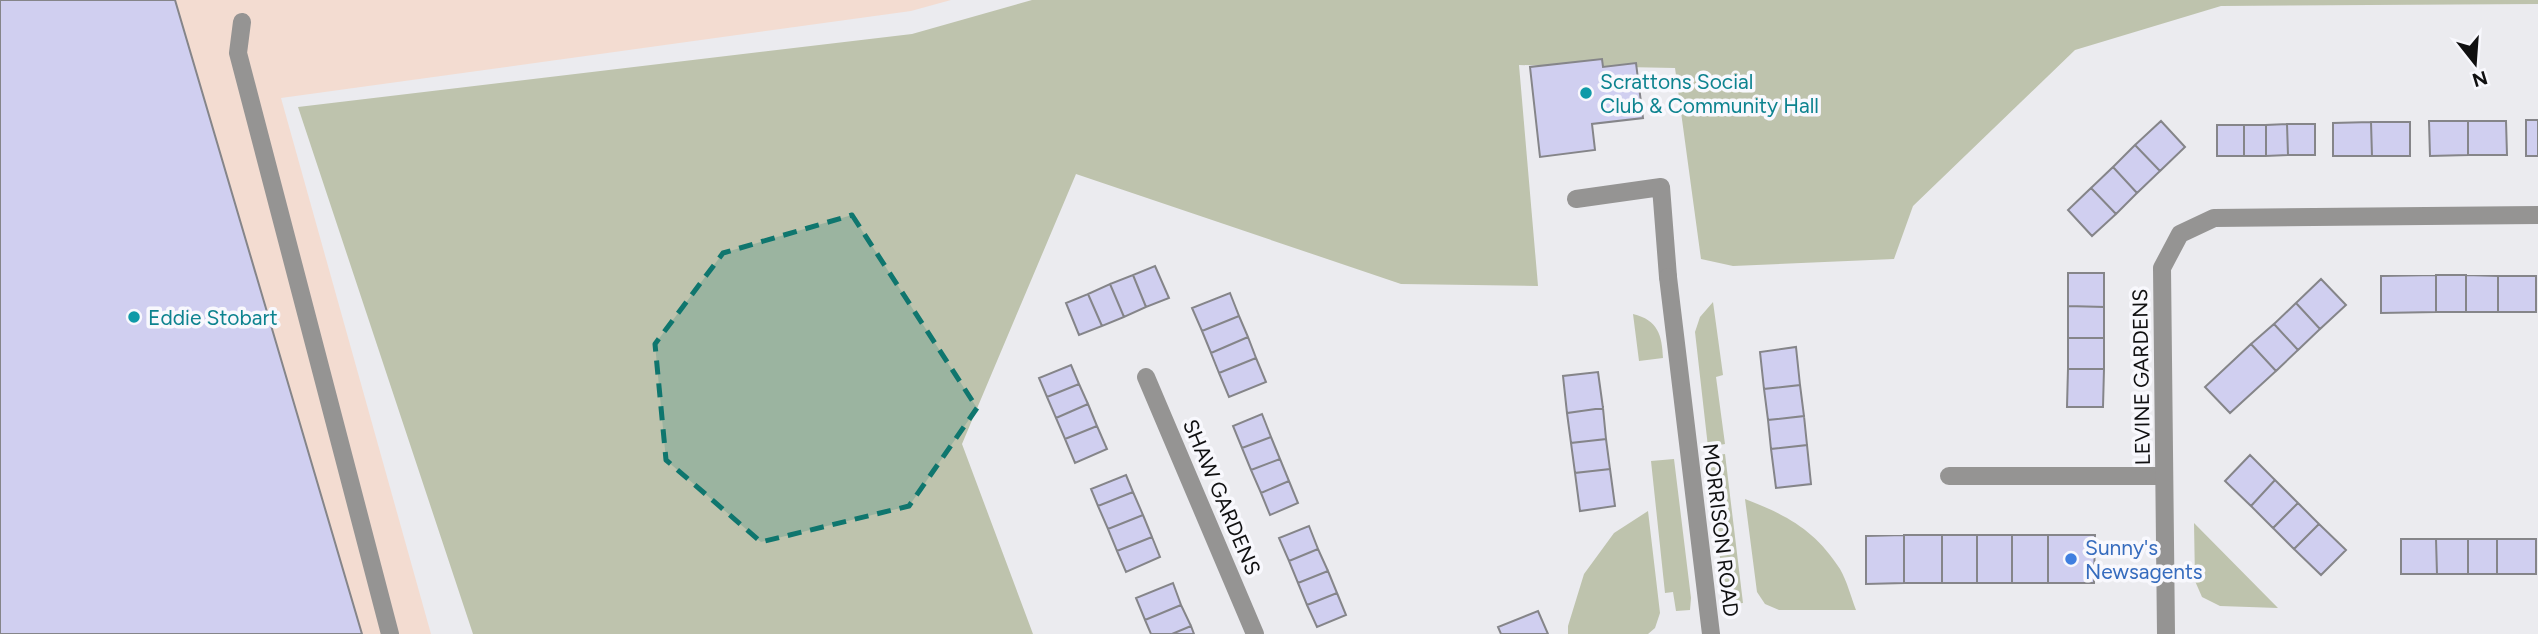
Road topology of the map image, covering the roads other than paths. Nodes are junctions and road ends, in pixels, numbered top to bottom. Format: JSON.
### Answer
{"nodes":[{"id":1,"x":242,"y":23,"type":"dead end"},
{"id":2,"x":1576,"y":199,"type":"dead end"},
{"id":3,"x":2538,"y":215,"type":"edge"},
{"id":4,"x":1146,"y":377,"type":"dead end"},
{"id":5,"x":1949,"y":476,"type":"dead end"},
{"id":6,"x":2164,"y":476,"type":"junction"},
{"id":7,"x":390,"y":634,"type":"edge"},
{"id":8,"x":1255,"y":634,"type":"edge"},
{"id":9,"x":1711,"y":634,"type":"edge"},
{"id":10,"x":2166,"y":634,"type":"edge"}],
"edges":[{"from":1,"to":7,"type":"street"},
{"from":2,"to":9,"type":"street","name":"MORRISON ROAD"},
{"from":3,"to":6,"type":"street","name":"LEVINE GARDENS"},
{"from":4,"to":8,"type":"street","name":"SHAW GARDENS"},
{"from":5,"to":6,"type":"street"},
{"from":6,"to":10,"type":"street","name":"LEVINE GARDENS"}]}
